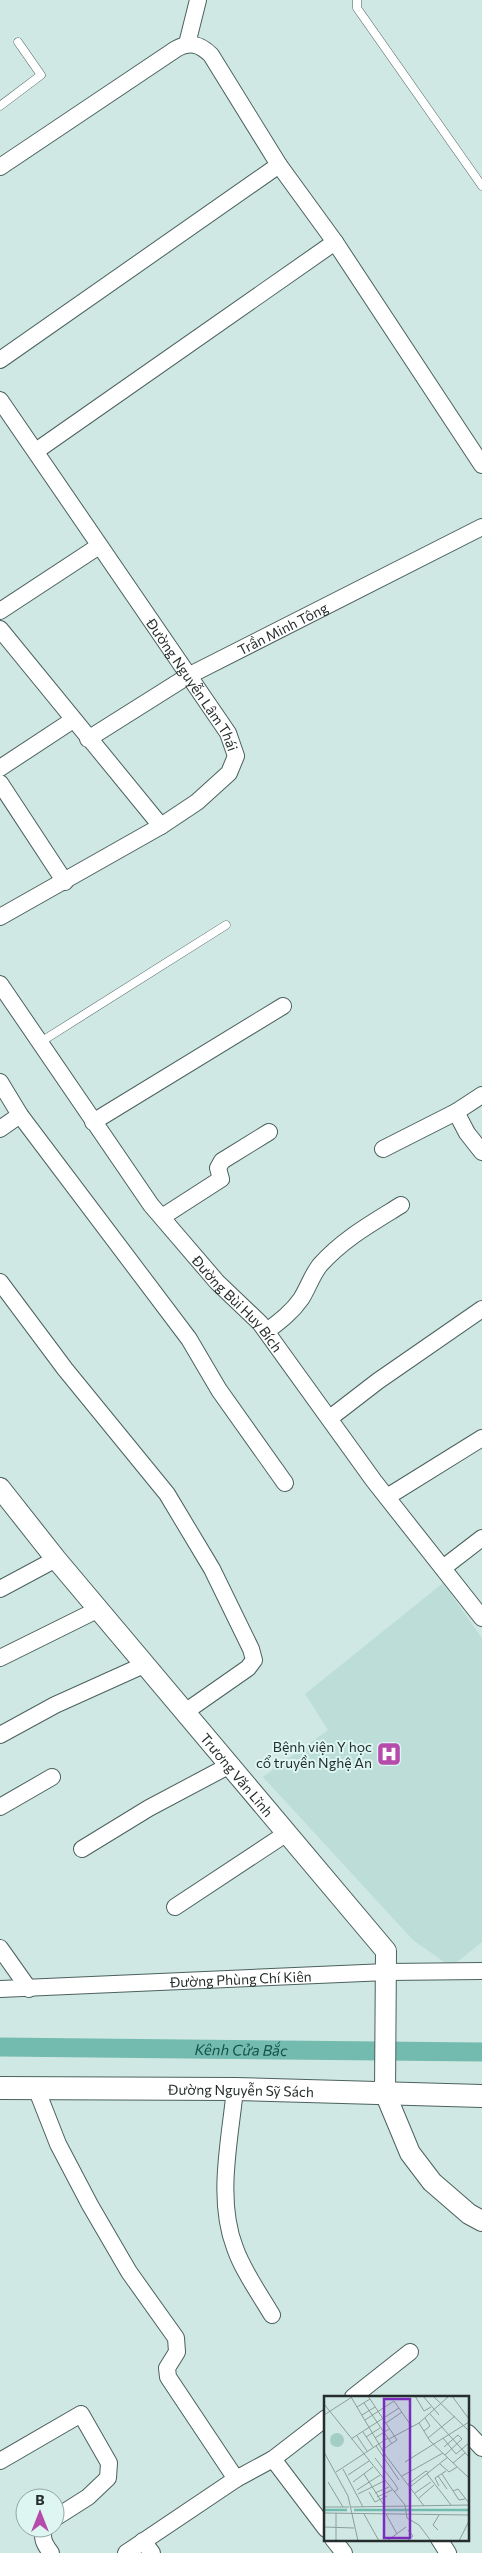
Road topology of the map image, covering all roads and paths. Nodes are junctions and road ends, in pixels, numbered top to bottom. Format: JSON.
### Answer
{"nodes":[{"id":1,"x":198,"y":0,"type":"edge"},
{"id":2,"x":357,"y":0,"type":"edge"},
{"id":3,"x":18,"y":42,"type":"dead end"},
{"id":4,"x":187,"y":44,"type":"junction"},
{"id":5,"x":0,"y":106,"type":"edge"},
{"id":6,"x":279,"y":164,"type":"junction"},
{"id":7,"x":0,"y":167,"type":"edge"},
{"id":8,"x":482,"y":169,"type":"edge"},
{"id":9,"x":474,"y":175,"type":"junction"},
{"id":10,"x":482,"y":186,"type":"edge"},
{"id":11,"x":335,"y":242,"type":"junction"},
{"id":12,"x":0,"y":360,"type":"edge"},
{"id":13,"x":0,"y":400,"type":"edge"},
{"id":14,"x":36,"y":450,"type":"junction"},
{"id":15,"x":482,"y":465,"type":"edge"},
{"id":16,"x":482,"y":527,"type":"edge"},
{"id":17,"x":99,"y":546,"type":"junction"},
{"id":18,"x":0,"y":611,"type":"edge"},
{"id":19,"x":0,"y":629,"type":"edge"},
{"id":20,"x":188,"y":676,"type":"junction"},
{"id":21,"x":73,"y":720,"type":"junction"},
{"id":22,"x":88,"y":739,"type":"junction"},
{"id":23,"x":0,"y":768,"type":"edge"},
{"id":24,"x":0,"y":783,"type":"edge"},
{"id":25,"x":162,"y":826,"type":"junction"},
{"id":26,"x":65,"y":882,"type":"junction"},
{"id":27,"x":0,"y":917,"type":"edge"},
{"id":28,"x":226,"y":925,"type":"dead end"},
{"id":29,"x":0,"y":984,"type":"edge"},
{"id":30,"x":283,"y":1006,"type":"dead end"},
{"id":31,"x":39,"y":1043,"type":"junction"},
{"id":32,"x":0,"y":1082,"type":"edge"},
{"id":33,"x":482,"y":1094,"type":"edge"},
{"id":34,"x":456,"y":1112,"type":"junction"},
{"id":35,"x":20,"y":1115,"type":"junction"},
{"id":36,"x":93,"y":1122,"type":"junction"},
{"id":37,"x":0,"y":1129,"type":"edge"},
{"id":38,"x":269,"y":1132,"type":"dead end"},
{"id":39,"x":383,"y":1150,"type":"dead end"},
{"id":40,"x":482,"y":1152,"type":"edge"},
{"id":41,"x":401,"y":1205,"type":"dead end"},
{"id":42,"x":162,"y":1217,"type":"junction"},
{"id":43,"x":0,"y":1282,"type":"edge"},
{"id":44,"x":482,"y":1310,"type":"edge"},
{"id":45,"x":267,"y":1331,"type":"junction"},
{"id":46,"x":330,"y":1418,"type":"junction"},
{"id":47,"x":482,"y":1438,"type":"edge"},
{"id":48,"x":285,"y":1483,"type":"dead end"},
{"id":49,"x":0,"y":1488,"type":"edge"},
{"id":50,"x":387,"y":1497,"type":"junction"},
{"id":51,"x":7,"y":1508,"type":"edge"},
{"id":52,"x":482,"y":1538,"type":"edge"},
{"id":53,"x":56,"y":1559,"type":"junction"},
{"id":54,"x":443,"y":1568,"type":"junction"},
{"id":55,"x":0,"y":1589,"type":"edge"},
{"id":56,"x":99,"y":1610,"type":"junction"},
{"id":57,"x":482,"y":1617,"type":"edge"},
{"id":58,"x":0,"y":1658,"type":"edge"},
{"id":59,"x":146,"y":1664,"type":"junction"},
{"id":60,"x":185,"y":1712,"type":"junction"},
{"id":61,"x":0,"y":1735,"type":"edge"},
{"id":62,"x":230,"y":1765,"type":"junction"},
{"id":63,"x":52,"y":1777,"type":"dead end"},
{"id":64,"x":0,"y":1808,"type":"edge"},
{"id":65,"x":287,"y":1833,"type":"junction"},
{"id":66,"x":82,"y":1849,"type":"dead end"},
{"id":67,"x":175,"y":1907,"type":"dead end"},
{"id":68,"x":0,"y":1948,"type":"edge"},
{"id":69,"x":482,"y":1971,"type":"edge"},
{"id":70,"x":387,"y":1972,"type":"junction"},
{"id":71,"x":0,"y":1989,"type":"edge"},
{"id":72,"x":28,"y":1989,"type":"junction"},
{"id":73,"x":384,"y":2087,"type":"junction"},
{"id":74,"x":0,"y":2088,"type":"edge"},
{"id":75,"x":36,"y":2088,"type":"junction"},
{"id":76,"x":234,"y":2089,"type":"junction"},
{"id":77,"x":482,"y":2096,"type":"edge"},
{"id":78,"x":482,"y":2221,"type":"edge"},
{"id":79,"x":272,"y":2315,"type":"dead end"},
{"id":80,"x":410,"y":2352,"type":"dead end"},
{"id":81,"x":354,"y":2396,"type":"edge"},
{"id":82,"x":324,"y":2420,"type":"edge"},
{"id":83,"x":470,"y":2435,"type":"edge"},
{"id":84,"x":482,"y":2448,"type":"edge"},
{"id":85,"x":273,"y":2459,"type":"junction"},
{"id":86,"x":0,"y":2461,"type":"edge"},
{"id":87,"x":236,"y":2479,"type":"junction"},
{"id":88,"x":65,"y":2511,"type":"edge"},
{"id":89,"x":324,"y":2526,"type":"edge"},
{"id":90,"x":43,"y":2538,"type":"edge"},
{"id":91,"x":335,"y":2540,"type":"edge"},
{"id":92,"x":440,"y":2540,"type":"edge"},
{"id":93,"x":148,"y":2547,"type":"edge"},
{"id":94,"x":51,"y":2553,"type":"edge"},
{"id":95,"x":126,"y":2553,"type":"edge"},
{"id":96,"x":344,"y":2553,"type":"edge"},
{"id":97,"x":448,"y":2553,"type":"edge"}],
"edges":[{"from":1,"to":4,"type":"street"},
{"from":2,"to":9,"type":"lane"},
{"from":3,"to":5,"type":"lane"},
{"from":4,"to":6,"type":"street"},
{"from":4,"to":7,"type":"street"},
{"from":6,"to":11,"type":"street"},
{"from":6,"to":12,"type":"street"},
{"from":8,"to":9,"type":"lane"},
{"from":9,"to":10,"type":"lane"},
{"from":11,"to":14,"type":"street"},
{"from":11,"to":15,"type":"street"},
{"from":13,"to":14,"type":"street","name":"Đường Nguyễn Lâm Thái"},
{"from":14,"to":17,"type":"street","name":"Đường Nguyễn Lâm Thái"},
{"from":16,"to":20,"type":"street","name":"Trần Minh Tông"},
{"from":17,"to":18,"type":"street"},
{"from":17,"to":20,"type":"street","name":"Đường Nguyễn Lâm Thái"},
{"from":19,"to":21,"type":"street"},
{"from":20,"to":22,"type":"street","name":"Trần Minh Tông"},
{"from":20,"to":25,"type":"street","name":"Đường Nguyễn Lâm Thái"},
{"from":21,"to":22,"type":"street"},
{"from":21,"to":23,"type":"street"},
{"from":22,"to":25,"type":"street"},
{"from":24,"to":26,"type":"street"},
{"from":25,"to":26,"type":"street","name":"Đường Nguyễn Lâm Thái"},
{"from":26,"to":27,"type":"street","name":"Đường Nguyễn Lâm Thái"},
{"from":28,"to":31,"type":"lane"},
{"from":29,"to":31,"type":"street","name":"Đường Bùi Huy Bích"},
{"from":30,"to":36,"type":"street"},
{"from":31,"to":36,"type":"street","name":"Đường Bùi Huy Bích"},
{"from":32,"to":35,"type":"street"},
{"from":33,"to":34,"type":"street"},
{"from":34,"to":39,"type":"street"},
{"from":34,"to":40,"type":"street"},
{"from":35,"to":37,"type":"street"},
{"from":35,"to":48,"type":"street"},
{"from":36,"to":42,"type":"street","name":"Đường Bùi Huy Bích"},
{"from":38,"to":42,"type":"street"},
{"from":41,"to":45,"type":"street"},
{"from":42,"to":45,"type":"street","name":"Đường Bùi Huy Bích"},
{"from":43,"to":60,"type":"street"},
{"from":44,"to":46,"type":"street"},
{"from":45,"to":46,"type":"street","name":"Đường Bùi Huy Bích"},
{"from":46,"to":50,"type":"street","name":"Đường Bùi Huy Bích"},
{"from":47,"to":50,"type":"street"},
{"from":49,"to":51,"type":"street","name":"Trương Văn Lĩnh"},
{"from":50,"to":54,"type":"street","name":"Đường Bùi Huy Bích"},
{"from":51,"to":53,"type":"street","name":"Trương Văn Lĩnh"},
{"from":52,"to":54,"type":"street"},
{"from":53,"to":55,"type":"street"},
{"from":53,"to":56,"type":"street","name":"Trương Văn Lĩnh"},
{"from":54,"to":57,"type":"street","name":"Đường Bùi Huy Bích"},
{"from":56,"to":58,"type":"street"},
{"from":56,"to":59,"type":"street","name":"Trương Văn Lĩnh"},
{"from":59,"to":60,"type":"street","name":"Trương Văn Lĩnh"},
{"from":59,"to":61,"type":"street"},
{"from":60,"to":62,"type":"street","name":"Trương Văn Lĩnh"},
{"from":62,"to":65,"type":"street","name":"Trương Văn Lĩnh"},
{"from":62,"to":66,"type":"street"},
{"from":63,"to":64,"type":"street"},
{"from":65,"to":67,"type":"street"},
{"from":65,"to":70,"type":"street","name":"Trương Văn Lĩnh"},
{"from":68,"to":72,"type":"street"},
{"from":69,"to":70,"type":"street","name":"Đường Phùng Chí Kiên"},
{"from":70,"to":72,"type":"street","name":"Đường Phùng Chí Kiên"},
{"from":70,"to":73,"type":"street","name":"Trương Văn Lĩnh"},
{"from":71,"to":72,"type":"street","name":"Đường Phùng Chí Kiên"},
{"from":73,"to":76,"type":"main road","name":"Đường Nguyễn Sỹ Sách"},
{"from":73,"to":77,"type":"main road","name":"Đường Nguyễn Sỹ Sách"},
{"from":73,"to":78,"type":"street"},
{"from":74,"to":75,"type":"main road","name":"Đường Nguyễn Sỹ Sách"},
{"from":75,"to":76,"type":"main road","name":"Đường Nguyễn Sỹ Sách"},
{"from":75,"to":87,"type":"street"},
{"from":76,"to":79,"type":"street"},
{"from":80,"to":81,"type":"street"},
{"from":82,"to":85,"type":"street"},
{"from":83,"to":84,"type":"street"},
{"from":85,"to":87,"type":"street"},
{"from":85,"to":89,"type":"street"},
{"from":86,"to":88,"type":"street"},
{"from":87,"to":93,"type":"street"},
{"from":90,"to":94,"type":"street"},
{"from":91,"to":96,"type":"street"},
{"from":92,"to":97,"type":"street"},
{"from":93,"to":95,"type":"street"}]}
